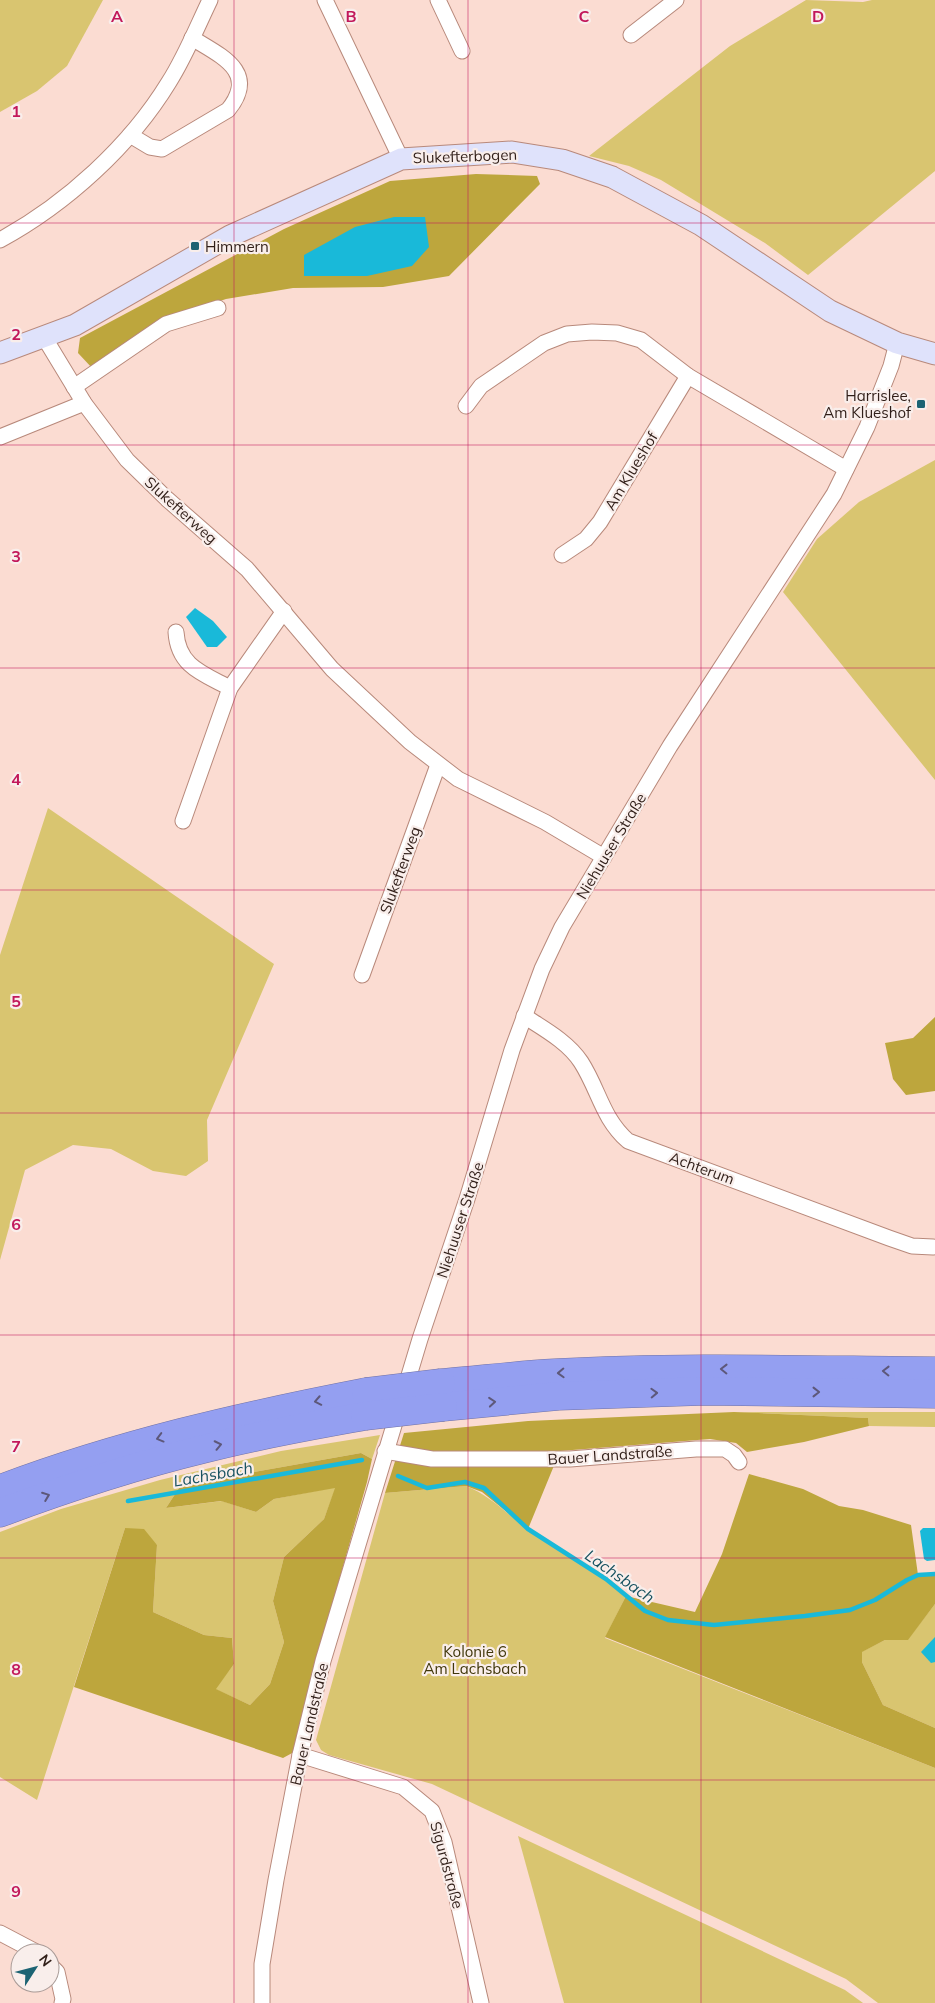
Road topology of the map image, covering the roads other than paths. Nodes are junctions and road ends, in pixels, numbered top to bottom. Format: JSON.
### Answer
{"nodes":[{"id":1,"x":210,"y":0,"type":"edge"},
{"id":2,"x":326,"y":0,"type":"edge"},
{"id":3,"x":438,"y":0,"type":"edge"},
{"id":4,"x":676,"y":0,"type":"edge"},
{"id":5,"x":631,"y":35,"type":"dead end"},
{"id":6,"x":192,"y":38,"type":"junction"},
{"id":7,"x":462,"y":51,"type":"dead end"},
{"id":8,"x":130,"y":135,"type":"junction"},
{"id":9,"x":401,"y":159,"type":"junction"},
{"id":10,"x":0,"y":240,"type":"edge"},
{"id":11,"x":218,"y":308,"type":"dead end"},
{"id":12,"x":44,"y":337,"type":"junction"},
{"id":13,"x":897,"y":343,"type":"junction"},
{"id":14,"x":0,"y":353,"type":"edge"},
{"id":15,"x":935,"y":354,"type":"edge"},
{"id":16,"x":688,"y":376,"type":"junction"},
{"id":17,"x":74,"y":387,"type":"junction"},
{"id":18,"x":84,"y":403,"type":"junction"},
{"id":19,"x":466,"y":406,"type":"dead end"},
{"id":20,"x":0,"y":437,"type":"edge"},
{"id":21,"x":846,"y":469,"type":"junction"},
{"id":22,"x":562,"y":555,"type":"dead end"},
{"id":23,"x":284,"y":611,"type":"junction"},
{"id":24,"x":176,"y":632,"type":"dead end"},
{"id":25,"x":230,"y":688,"type":"junction"},
{"id":26,"x":438,"y":765,"type":"junction"},
{"id":27,"x":183,"y":822,"type":"dead end"},
{"id":28,"x":604,"y":857,"type":"junction"},
{"id":29,"x":362,"y":975,"type":"dead end"},
{"id":30,"x":524,"y":1016,"type":"junction"},
{"id":31,"x":933,"y":1246,"type":"dead end"},
{"id":32,"x":935,"y":1371,"type":"edge"},
{"id":33,"x":935,"y":1394,"type":"edge"},
{"id":34,"x":442,"y":1395,"type":"junction"},
{"id":35,"x":365,"y":1404,"type":"junction"},
{"id":36,"x":394,"y":1424,"type":"joint"},
{"id":37,"x":385,"y":1451,"type":"junction"},
{"id":38,"x":739,"y":1462,"type":"dead end"},
{"id":39,"x":0,"y":1489,"type":"edge"},
{"id":40,"x":0,"y":1513,"type":"edge"},
{"id":41,"x":300,"y":1755,"type":"junction"},
{"id":42,"x":0,"y":1934,"type":"edge"},
{"id":43,"x":18,"y":1943,"type":"edge"},
{"id":44,"x":60,"y":1986,"type":"edge"},
{"id":45,"x":62,"y":2003,"type":"edge"},
{"id":46,"x":262,"y":2003,"type":"edge"},
{"id":47,"x":481,"y":2003,"type":"edge"}],
"edges":[{"from":1,"to":6,"type":"street"},
{"from":2,"to":9,"type":"street"},
{"from":3,"to":7,"type":"street"},
{"from":4,"to":5,"type":"street"},
{"from":6,"to":8,"type":"street"},
{"from":6,"to":8,"type":"street"},
{"from":8,"to":10,"type":"street"},
{"from":9,"to":12,"type":"street","name":"Slukefterbogen"},
{"from":9,"to":13,"type":"street","name":"Slukefterbogen"},
{"from":11,"to":17,"type":"street"},
{"from":12,"to":14,"type":"street","name":"Slukefterbogen"},
{"from":12,"to":17,"type":"street","name":"Slukefterweg"},
{"from":13,"to":15,"type":"street"},
{"from":13,"to":21,"type":"street","name":"Niehuuser Straße"},
{"from":16,"to":19,"type":"street"},
{"from":16,"to":21,"type":"street"},
{"from":16,"to":22,"type":"street","name":"Am Klueshof"},
{"from":17,"to":18,"type":"street","name":"Slukefterweg"},
{"from":18,"to":20,"type":"street"},
{"from":18,"to":23,"type":"street","name":"Slukefterweg"},
{"from":21,"to":28,"type":"street","name":"Niehuuser Straße"},
{"from":23,"to":25,"type":"street"},
{"from":23,"to":26,"type":"street","name":"Slukefterweg"},
{"from":24,"to":25,"type":"street"},
{"from":25,"to":27,"type":"street"},
{"from":26,"to":28,"type":"street","name":"Slukefterweg"},
{"from":26,"to":29,"type":"street","name":"Slukefterweg"},
{"from":28,"to":30,"type":"street","name":"Niehuuser Straße"},
{"from":30,"to":31,"type":"street","name":"Achterum"},
{"from":30,"to":36,"type":"street","name":"Niehuuser Straße"},
{"from":32,"to":34,"type":"highway","one_way":true},
{"from":34,"to":33,"type":"highway","one_way":true},
{"from":34,"to":35,"type":"highway","bridge":true},
{"from":35,"to":39,"type":"highway","one_way":true},
{"from":40,"to":35,"type":"highway","one_way":true},
{"from":36,"to":37,"type":"street","name":"Bauer Landstraße"},
{"from":37,"to":38,"type":"street","name":"Bauer Landstraße"},
{"from":37,"to":41,"type":"street","name":"Bauer Landstraße"},
{"from":41,"to":46,"type":"street","name":"Bauer Landstraße"},
{"from":41,"to":47,"type":"street","name":"Sigurdstraße"},
{"from":42,"to":43,"type":"street"},
{"from":44,"to":45,"type":"street"}]}
